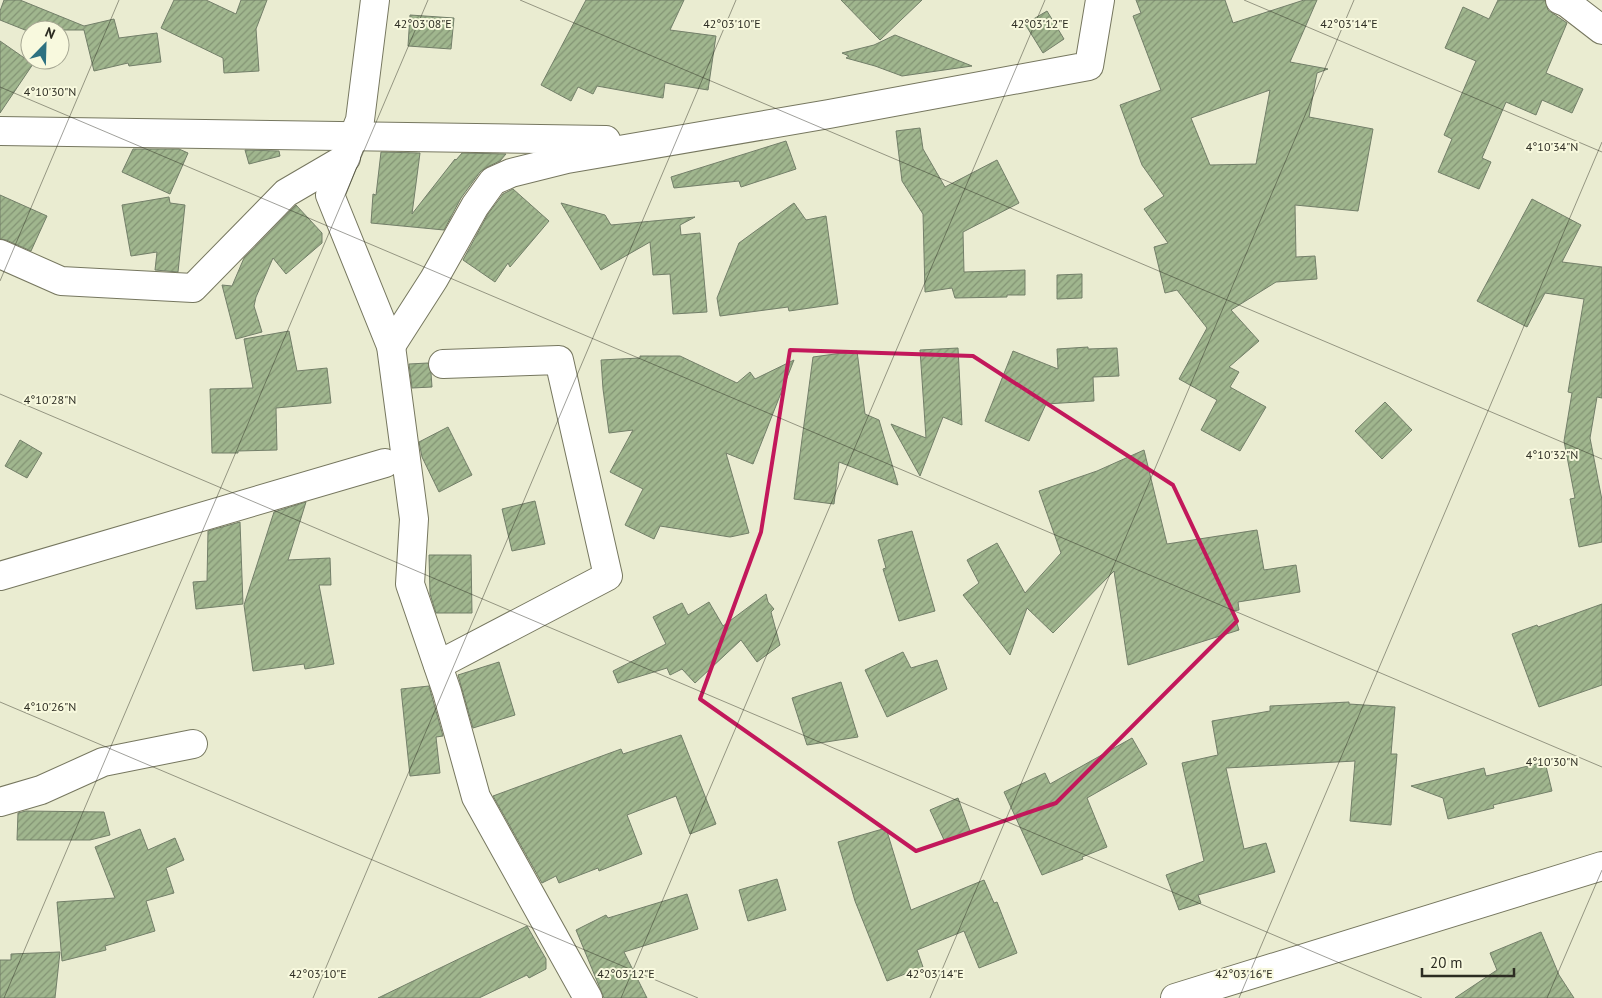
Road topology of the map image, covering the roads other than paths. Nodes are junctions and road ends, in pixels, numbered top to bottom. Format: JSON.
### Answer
{"nodes":[{"id":1,"x":375,"y":0,"type":"edge"},
{"id":2,"x":1100,"y":0,"type":"edge"},
{"id":3,"x":1560,"y":0,"type":"edge"},
{"id":4,"x":1602,"y":30,"type":"edge"},
{"id":5,"x":0,"y":131,"type":"edge"},
{"id":6,"x":672,"y":141,"type":"junction"},
{"id":7,"x":346,"y":158,"type":"junction"},
{"id":8,"x":0,"y":254,"type":"edge"},
{"id":9,"x":391,"y":346,"type":"junction"},
{"id":10,"x":443,"y":364,"type":"dead end"},
{"id":11,"x":385,"y":463,"type":"dead end"},
{"id":12,"x":0,"y":576,"type":"edge"},
{"id":13,"x":438,"y":665,"type":"junction"},
{"id":14,"x":193,"y":744,"type":"dead end"},
{"id":15,"x":0,"y":802,"type":"edge"},
{"id":16,"x":1601,"y":869,"type":"edge"},
{"id":17,"x":588,"y":998,"type":"edge"},
{"id":18,"x":1175,"y":998,"type":"edge"}],
"edges":[{"from":1,"to":7,"type":"street"},
{"from":2,"to":6,"type":"street"},
{"from":3,"to":4,"type":"street"},
{"from":5,"to":6,"type":"street"},
{"from":6,"to":9,"type":"street"},
{"from":7,"to":8,"type":"street"},
{"from":7,"to":9,"type":"street"},
{"from":9,"to":13,"type":"street"},
{"from":10,"to":13,"type":"street"},
{"from":11,"to":12,"type":"street"},
{"from":13,"to":17,"type":"street"},
{"from":14,"to":15,"type":"street"},
{"from":16,"to":18,"type":"street"}]}
